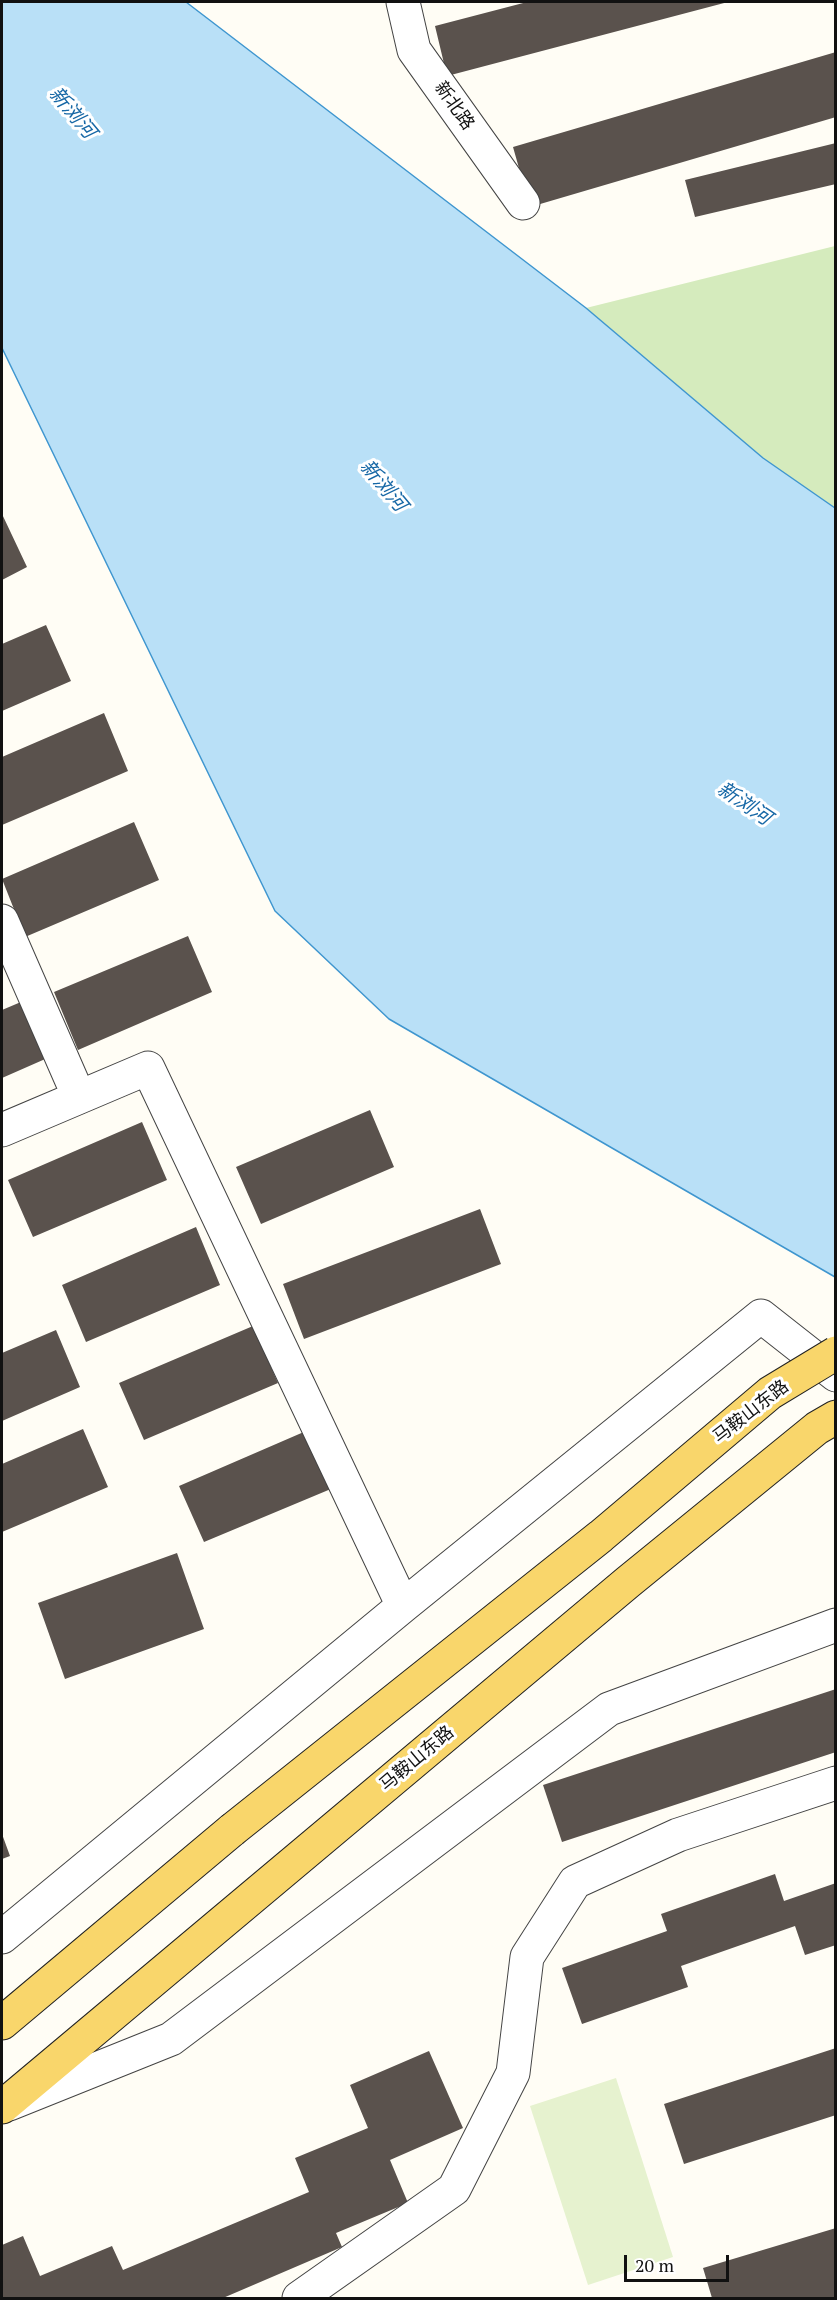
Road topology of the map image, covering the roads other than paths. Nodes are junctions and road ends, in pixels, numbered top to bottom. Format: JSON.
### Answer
{"nodes":[{"id":1,"x":403,"y":2,"type":"edge"},
{"id":2,"x":523,"y":203,"type":"dead end"},
{"id":3,"x":2,"y":921,"type":"edge"},
{"id":4,"x":80,"y":1097,"type":"junction"},
{"id":5,"x":2,"y":1130,"type":"edge"},
{"id":6,"x":836,"y":1353,"type":"edge"},
{"id":7,"x":836,"y":1375,"type":"edge"},
{"id":8,"x":836,"y":1417,"type":"edge"},
{"id":9,"x":403,"y":1606,"type":"junction"},
{"id":10,"x":836,"y":1625,"type":"edge"},
{"id":11,"x":836,"y":1783,"type":"edge"},
{"id":12,"x":2,"y":1937,"type":"edge"},
{"id":13,"x":2,"y":2023,"type":"edge"},
{"id":14,"x":2,"y":2107,"type":"edge"},
{"id":15,"x":299,"y":2298,"type":"edge"}],
"edges":[{"from":1,"to":2,"type":"street","name":"新北路"},
{"from":3,"to":4,"type":"street"},
{"from":4,"to":5,"type":"street"},
{"from":4,"to":9,"type":"street"},
{"from":6,"to":13,"type":"main road","name":"马鞍山东路","bridge":true},
{"from":7,"to":9,"type":"street"},
{"from":8,"to":14,"type":"main road","name":"马鞍山东路"},
{"from":9,"to":12,"type":"street"},
{"from":10,"to":14,"type":"street"},
{"from":11,"to":15,"type":"street"}]}
